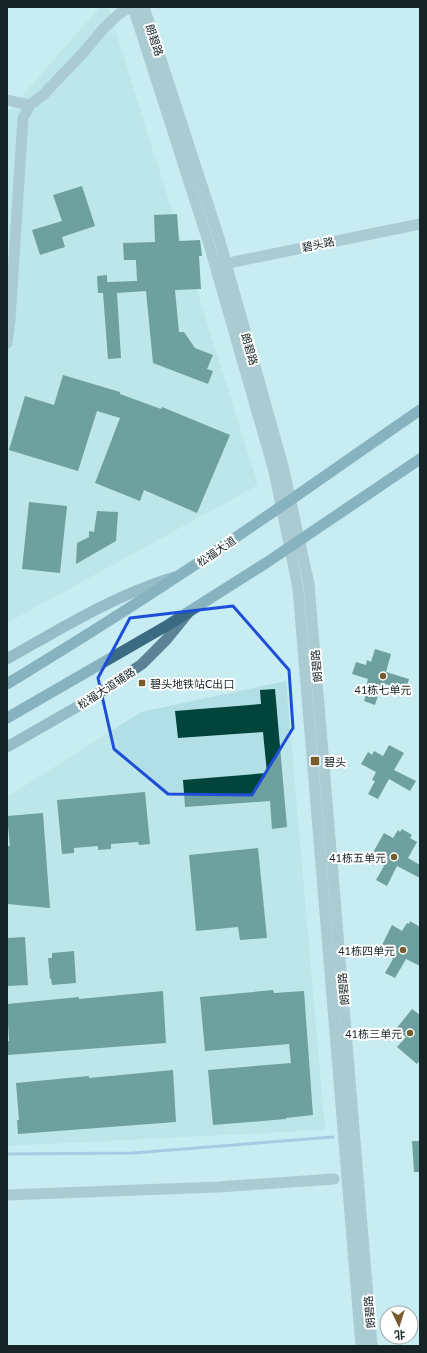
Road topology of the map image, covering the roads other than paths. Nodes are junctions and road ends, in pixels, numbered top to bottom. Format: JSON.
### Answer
{"nodes":[{"id":1,"x":132,"y":7,"type":"edge"},
{"id":2,"x":144,"y":7,"type":"edge"},
{"id":3,"x":7,"y":100,"type":"edge"},
{"id":4,"x":30,"y":105,"type":"junction"},
{"id":5,"x":420,"y":224,"type":"edge"},
{"id":6,"x":221,"y":265,"type":"junction"},
{"id":7,"x":7,"y":343,"type":"edge"},
{"id":8,"x":420,"y":410,"type":"edge"},
{"id":9,"x":420,"y":459,"type":"edge"},
{"id":10,"x":291,"y":500,"type":"junction"},
{"id":11,"x":281,"y":506,"type":"junction"},
{"id":12,"x":299,"y":540,"type":"junction"},
{"id":13,"x":290,"y":547,"type":"junction"},
{"id":14,"x":180,"y":575,"type":"junction"},
{"id":15,"x":191,"y":610,"type":"junction"},
{"id":16,"x":7,"y":659,"type":"edge"},
{"id":17,"x":7,"y":684,"type":"edge"},
{"id":18,"x":7,"y":718,"type":"edge"},
{"id":19,"x":7,"y":747,"type":"edge"},
{"id":20,"x":334,"y":1179,"type":"dead end"},
{"id":21,"x":7,"y":1195,"type":"edge"},
{"id":22,"x":360,"y":1346,"type":"edge"},
{"id":23,"x":372,"y":1346,"type":"edge"}],
"edges":[{"from":1,"to":4,"type":"street"},
{"from":1,"to":6,"type":"street","name":"朗碧路"},
{"from":2,"to":6,"type":"street","name":"朗碧路"},
{"from":3,"to":4,"type":"street"},
{"from":4,"to":7,"type":"street"},
{"from":5,"to":6,"type":"street","name":"碧头路"},
{"from":6,"to":10,"type":"street","name":"朗碧路"},
{"from":6,"to":11,"type":"street","name":"朗碧路"},
{"from":8,"to":10,"type":"main road","name":"松福大道"},
{"from":9,"to":12,"type":"main road"},
{"from":10,"to":11,"type":"main road","name":"松福大道"},
{"from":10,"to":12,"type":"street","name":"朗碧路"},
{"from":11,"to":13,"type":"street","name":"朗碧路"},
{"from":11,"to":14,"type":"main road","name":"松福大道"},
{"from":12,"to":13,"type":"main road"},
{"from":12,"to":23,"type":"street","name":"朗碧路"},
{"from":13,"to":15,"type":"main road"},
{"from":13,"to":22,"type":"street","name":"朗碧路"},
{"from":14,"to":16,"type":"main road"},
{"from":14,"to":17,"type":"main road","name":"松福大道"},
{"from":15,"to":18,"type":"main road"},
{"from":15,"to":19,"type":"main road","name":"松福大道辅路"},
{"from":20,"to":21,"type":"street"}]}
